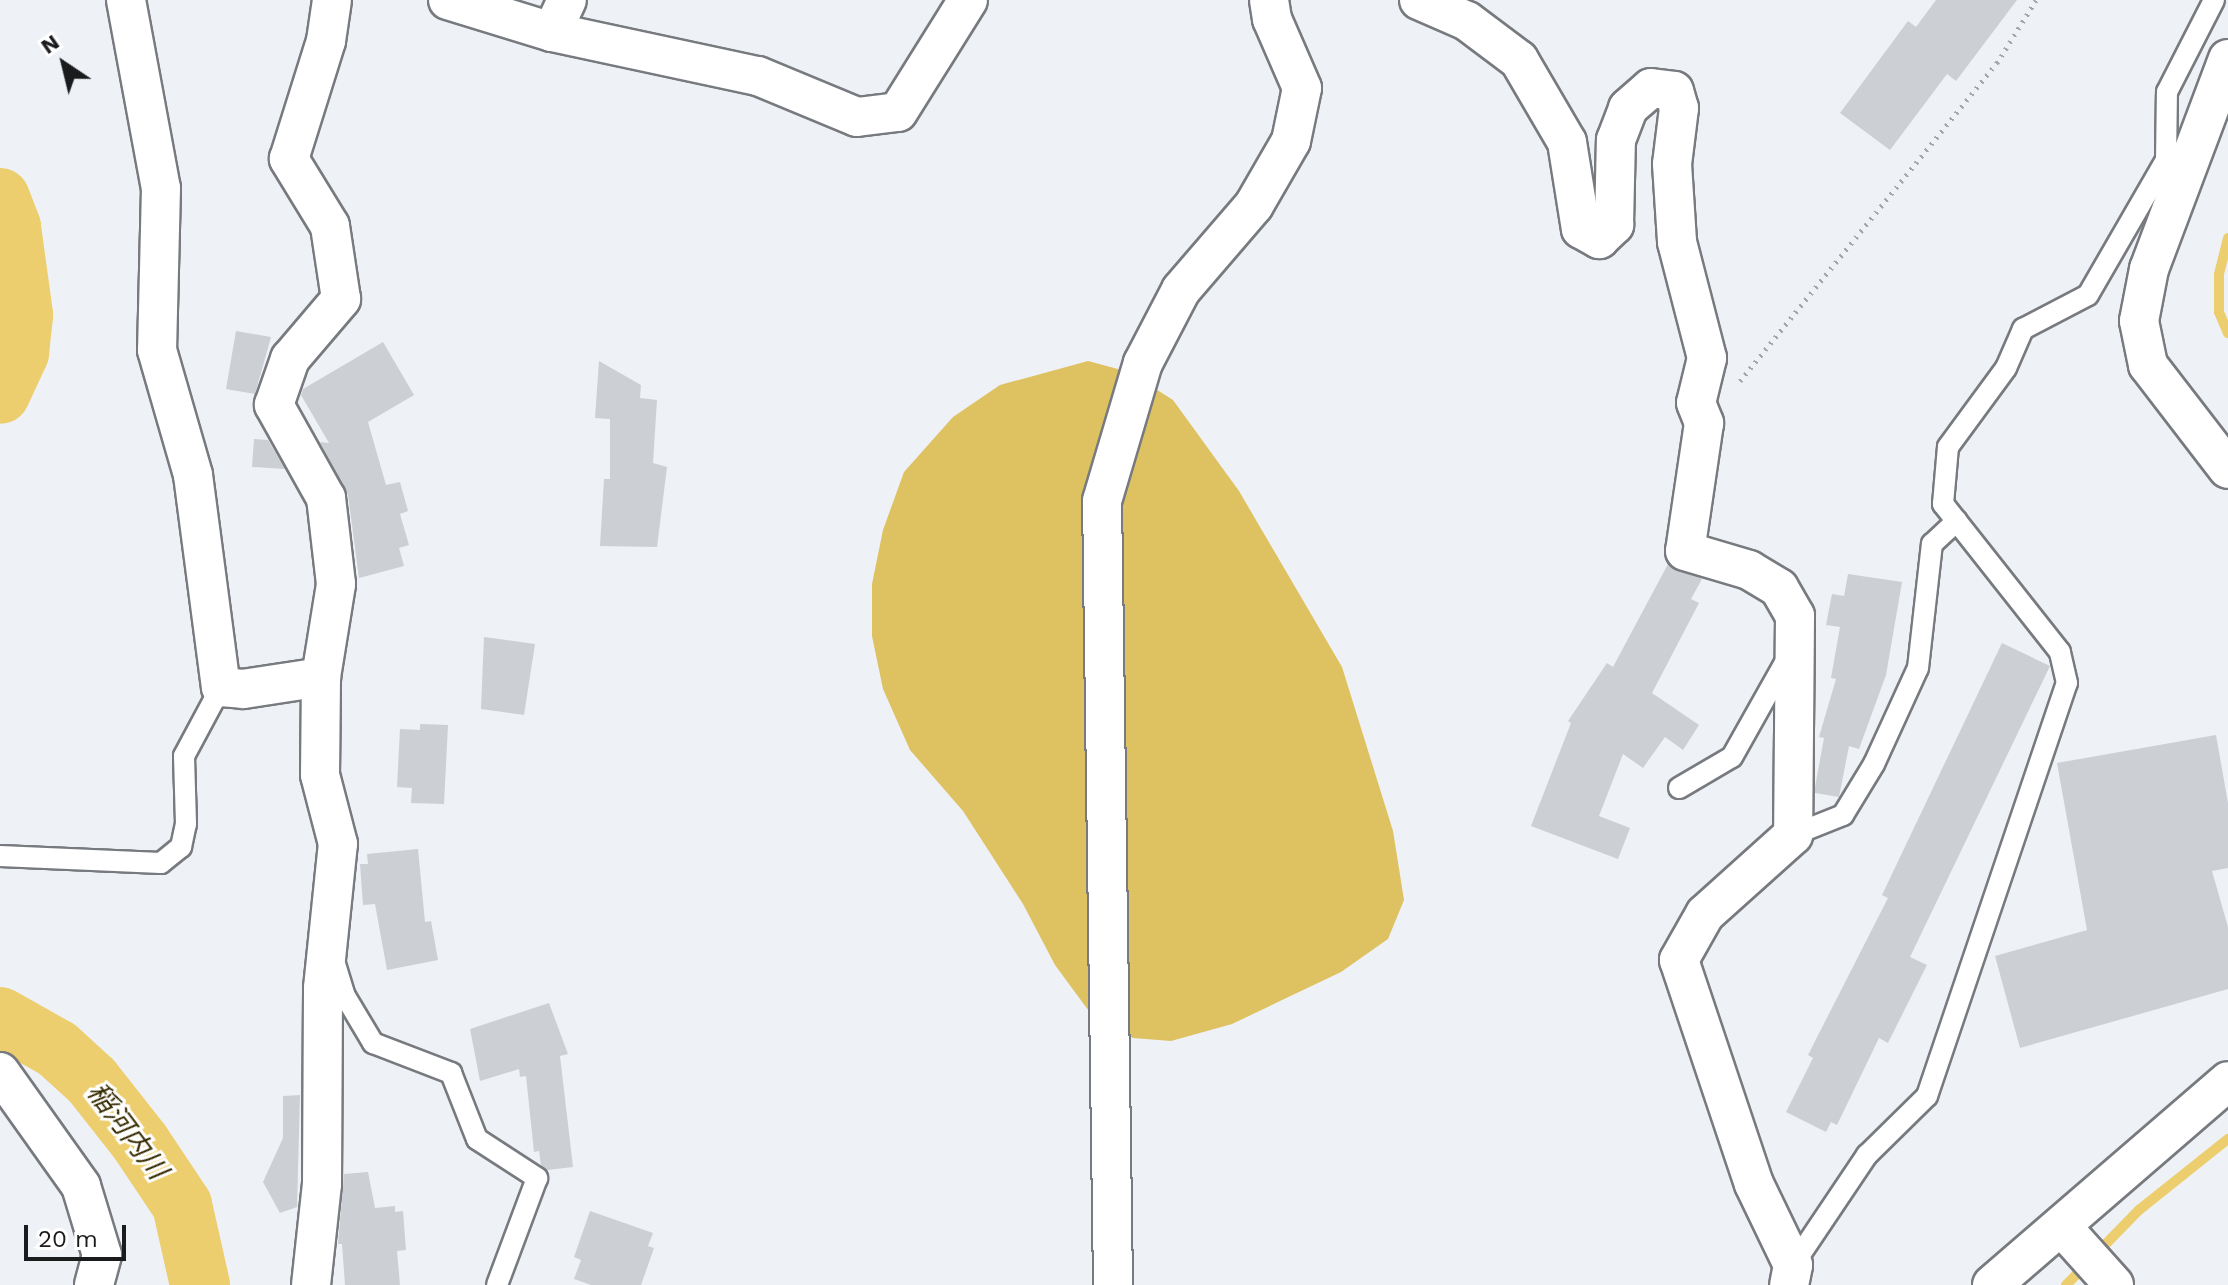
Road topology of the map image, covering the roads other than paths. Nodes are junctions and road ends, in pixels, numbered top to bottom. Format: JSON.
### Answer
{"nodes":[{"id":1,"x":126,"y":0,"type":"edge"},
{"id":2,"x":332,"y":0,"type":"edge"},
{"id":3,"x":448,"y":0,"type":"edge"},
{"id":4,"x":968,"y":0,"type":"edge"},
{"id":5,"x":1269,"y":0,"type":"edge"},
{"id":6,"x":1419,"y":0,"type":"edge"},
{"id":7,"x":2214,"y":0,"type":"edge"},
{"id":8,"x":559,"y":16,"type":"edge"},
{"id":9,"x":2228,"y":59,"type":"edge"},
{"id":10,"x":2228,"y":469,"type":"edge"},
{"id":11,"x":1957,"y":521,"type":"junction"},
{"id":12,"x":1795,"y":645,"type":"junction"},
{"id":13,"x":321,"y":677,"type":"junction"},
{"id":14,"x":221,"y":687,"type":"junction"},
{"id":15,"x":1679,"y":788,"type":"dead end"},
{"id":16,"x":1793,"y":835,"type":"junction"},
{"id":17,"x":0,"y":856,"type":"edge"},
{"id":18,"x":328,"y":941,"type":"junction"},
{"id":19,"x":0,"y":1072,"type":"edge"},
{"id":20,"x":2228,"y":1081,"type":"edge"},
{"id":21,"x":2069,"y":1234,"type":"junction"},
{"id":22,"x":1791,"y":1275,"type":"edge"},
{"id":23,"x":94,"y":1285,"type":"edge"},
{"id":24,"x":311,"y":1285,"type":"edge"},
{"id":25,"x":497,"y":1285,"type":"edge"},
{"id":26,"x":1113,"y":1285,"type":"edge"},
{"id":27,"x":1992,"y":1285,"type":"edge"},
{"id":28,"x":2114,"y":1285,"type":"edge"}],
"edges":[{"from":1,"to":14,"type":"street"},
{"from":2,"to":13,"type":"street"},
{"from":3,"to":8,"type":"street"},
{"from":4,"to":8,"type":"street"},
{"from":5,"to":26,"type":"street"},
{"from":6,"to":12,"type":"street"},
{"from":7,"to":11,"type":"lane"},
{"from":9,"to":10,"type":"street"},
{"from":11,"to":16,"type":"lane"},
{"from":11,"to":22,"type":"lane"},
{"from":12,"to":15,"type":"lane"},
{"from":12,"to":16,"type":"street"},
{"from":13,"to":14,"type":"street"},
{"from":13,"to":18,"type":"street"},
{"from":14,"to":17,"type":"lane"},
{"from":16,"to":22,"type":"street"},
{"from":18,"to":24,"type":"street"},
{"from":18,"to":25,"type":"lane"},
{"from":19,"to":23,"type":"street"},
{"from":20,"to":21,"type":"street"},
{"from":21,"to":27,"type":"street"},
{"from":21,"to":28,"type":"street"}]}
